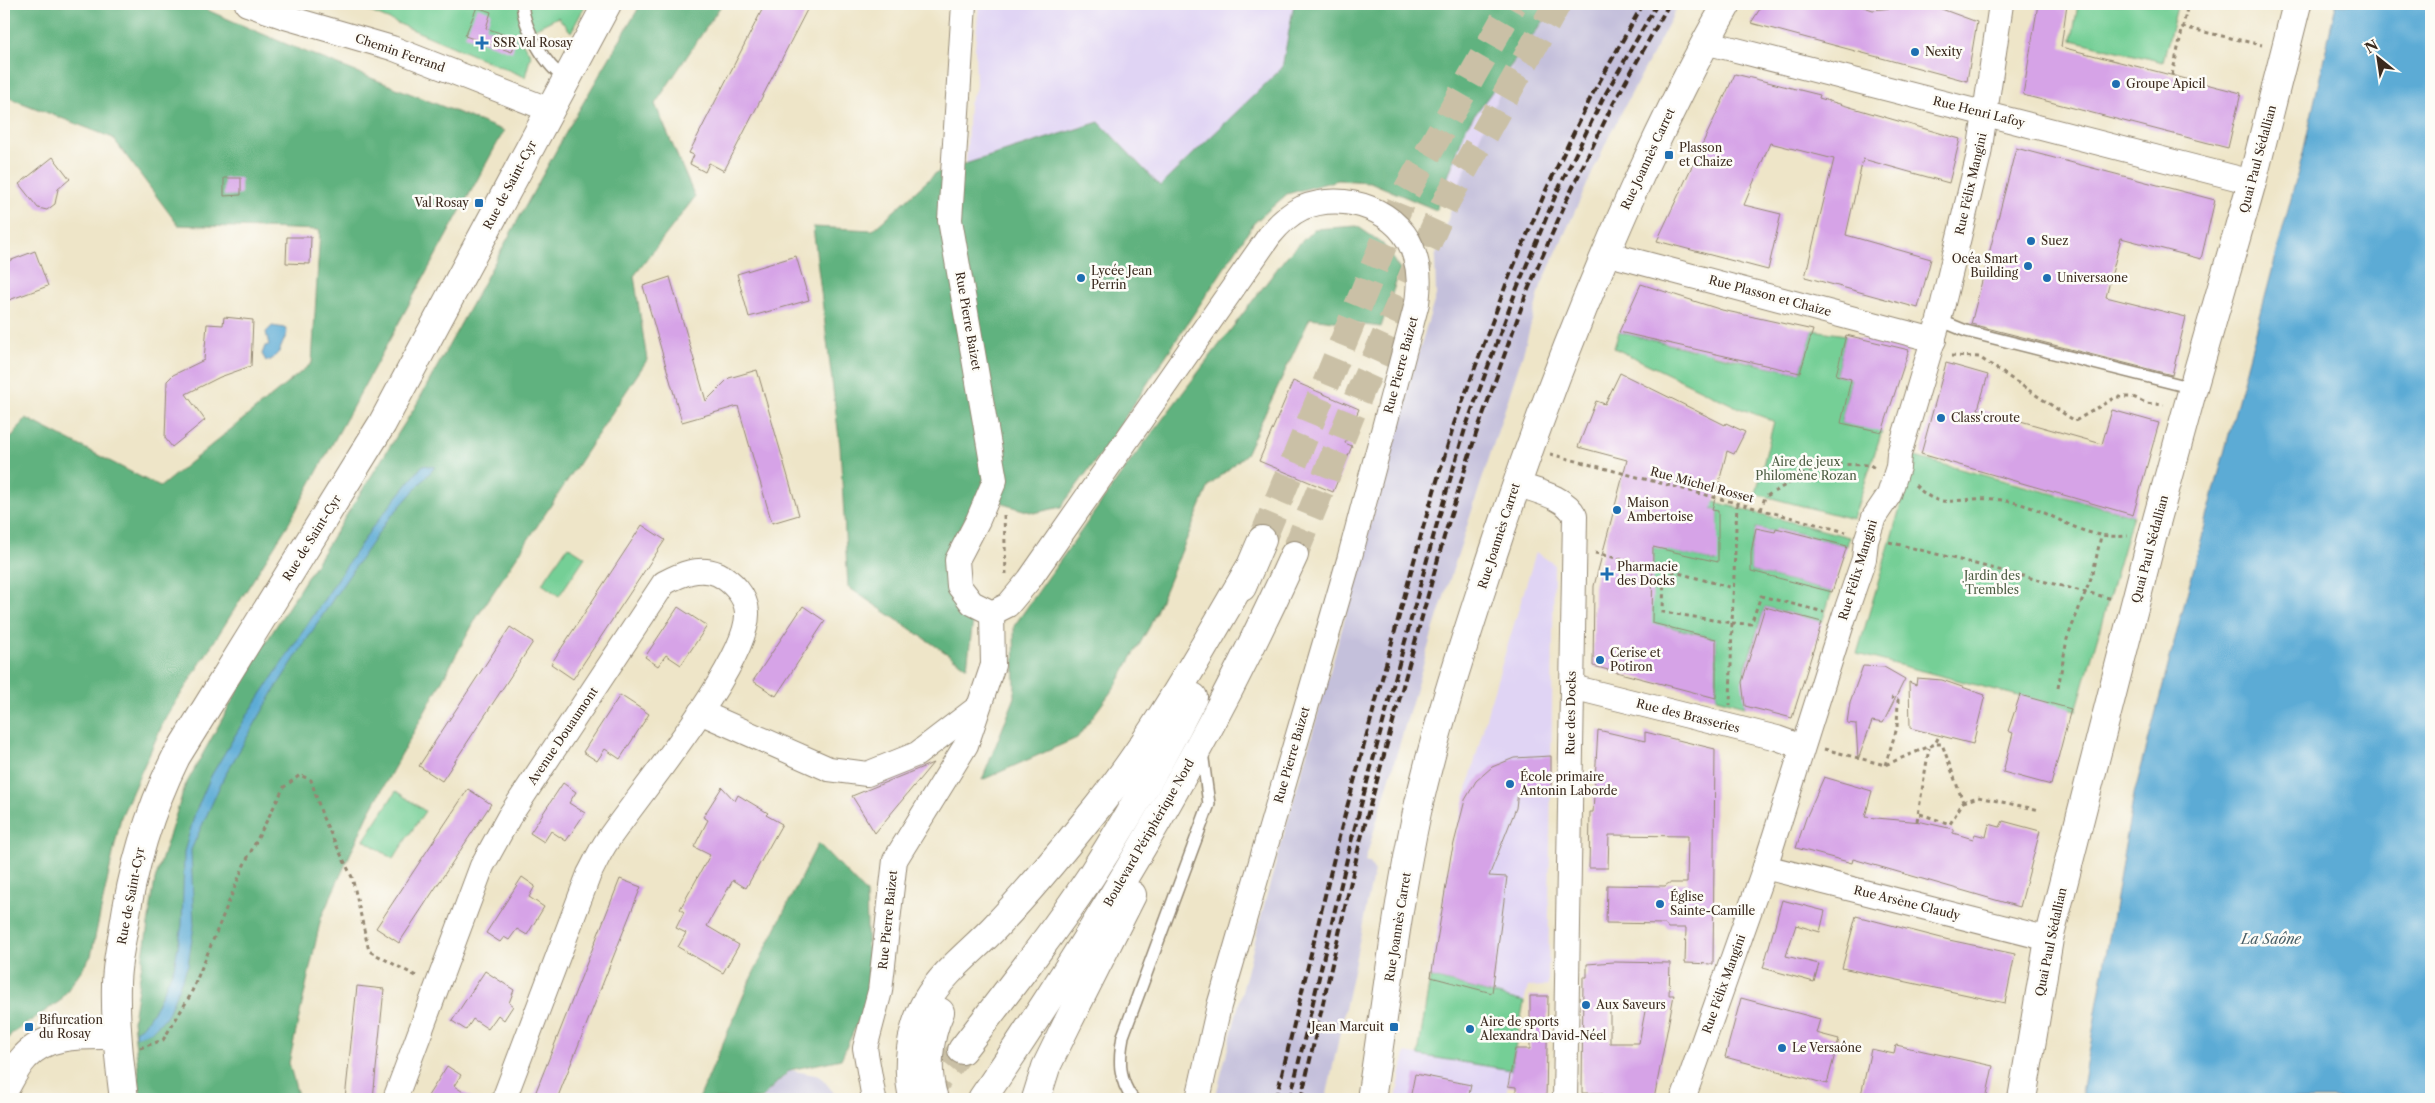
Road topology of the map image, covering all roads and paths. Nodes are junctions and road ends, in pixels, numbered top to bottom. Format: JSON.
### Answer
{"nodes":[{"id":1,"x":247,"y":4,"type":"edge"},
{"id":2,"x":522,"y":4,"type":"edge"},
{"id":3,"x":607,"y":4,"type":"edge"},
{"id":4,"x":964,"y":4,"type":"edge"},
{"id":5,"x":1727,"y":4,"type":"edge"},
{"id":6,"x":2001,"y":4,"type":"edge"},
{"id":7,"x":2188,"y":4,"type":"edge"},
{"id":8,"x":2298,"y":4,"type":"edge"},
{"id":9,"x":2182,"y":27,"type":"junction"},
{"id":10,"x":2238,"y":40,"type":"dead end"},
{"id":11,"x":1705,"y":42,"type":"junction"},
{"id":12,"x":2172,"y":76,"type":"dead end"},
{"id":13,"x":566,"y":79,"type":"junction"},
{"id":14,"x":550,"y":110,"type":"junction"},
{"id":15,"x":1986,"y":112,"type":"junction"},
{"id":16,"x":2252,"y":182,"type":"junction"},
{"id":17,"x":1606,"y":253,"type":"junction"},
{"id":18,"x":1933,"y":340,"type":"junction"},
{"id":19,"x":2190,"y":399,"type":"junction"},
{"id":20,"x":1528,"y":448,"type":"junction"},
{"id":21,"x":995,"y":480,"type":"junction"},
{"id":22,"x":1894,"y":480,"type":"junction"},
{"id":23,"x":1516,"y":484,"type":"junction"},
{"id":24,"x":1737,"y":504,"type":"junction"},
{"id":25,"x":1762,"y":510,"type":"junction"},
{"id":26,"x":1870,"y":529,"type":"junction"},
{"id":27,"x":2153,"y":534,"type":"junction"},
{"id":28,"x":2101,"y":536,"type":"junction"},
{"id":29,"x":1262,"y":540,"type":"tunnel mouth"},
{"id":30,"x":1574,"y":547,"type":"junction"},
{"id":31,"x":1294,"y":555,"type":"tunnel mouth"},
{"id":32,"x":1664,"y":569,"type":"junction"},
{"id":33,"x":1249,"y":570,"type":"junction"},
{"id":34,"x":1733,"y":588,"type":"junction"},
{"id":35,"x":2085,"y":592,"type":"junction"},
{"id":36,"x":2135,"y":605,"type":"junction"},
{"id":37,"x":1000,"y":609,"type":"junction"},
{"id":38,"x":1844,"y":616,"type":"junction"},
{"id":39,"x":1732,"y":623,"type":"junction"},
{"id":40,"x":1572,"y":687,"type":"junction"},
{"id":41,"x":2058,"y":688,"type":"dead end"},
{"id":42,"x":1226,"y":695,"type":"junction"},
{"id":43,"x":1891,"y":698,"type":"dead end"},
{"id":44,"x":977,"y":708,"type":"junction"},
{"id":45,"x":1730,"y":708,"type":"dead end"},
{"id":46,"x":700,"y":712,"type":"junction"},
{"id":47,"x":1939,"y":736,"type":"dead end"},
{"id":48,"x":1935,"y":744,"type":"junction"},
{"id":49,"x":1929,"y":747,"type":"junction"},
{"id":50,"x":1813,"y":748,"type":"junction"},
{"id":51,"x":1202,"y":752,"type":"junction"},
{"id":52,"x":1885,"y":765,"type":"junction"},
{"id":53,"x":1963,"y":802,"type":"junction"},
{"id":54,"x":2040,"y":810,"type":"dead end"},
{"id":55,"x":1920,"y":814,"type":"junction"},
{"id":56,"x":1917,"y":821,"type":"dead end"},
{"id":57,"x":1765,"y":867,"type":"junction"},
{"id":58,"x":995,"y":927,"type":"junction"},
{"id":59,"x":2049,"y":939,"type":"junction"},
{"id":60,"x":436,"y":987,"type":"junction"},
{"id":61,"x":118,"y":1045,"type":"junction"},
{"id":62,"x":962,"y":1050,"type":"tunnel mouth"},
{"id":63,"x":4,"y":1090,"type":"edge"},
{"id":64,"x":124,"y":1099,"type":"edge"},
{"id":65,"x":395,"y":1099,"type":"edge"},
{"id":66,"x":504,"y":1099,"type":"edge"},
{"id":67,"x":874,"y":1099,"type":"edge"},
{"id":68,"x":913,"y":1099,"type":"edge"},
{"id":69,"x":934,"y":1099,"type":"edge"},
{"id":70,"x":982,"y":1099,"type":"edge"},
{"id":71,"x":1036,"y":1099,"type":"edge"},
{"id":72,"x":1133,"y":1099,"type":"edge"},
{"id":73,"x":1198,"y":1099,"type":"edge"},
{"id":74,"x":1372,"y":1099,"type":"edge"},
{"id":75,"x":1565,"y":1099,"type":"edge"},
{"id":76,"x":1683,"y":1099,"type":"edge"},
{"id":77,"x":2022,"y":1099,"type":"edge"}],
"edges":[{"from":1,"to":14,"type":"street","name":"Chemin Ferrand"},
{"from":2,"to":13,"type":"lane"},
{"from":3,"to":13,"type":"main road","name":"Rue de Saint-Cyr"},
{"from":4,"to":21,"type":"street","name":"Rue Pierre Baizet"},
{"from":5,"to":11,"type":"main road","name":"Rue Joannès Carret"},
{"from":6,"to":15,"type":"street","name":"Rue Félix Mangini"},
{"from":7,"to":9,"type":"path"},
{"from":8,"to":16,"type":"main road","name":"Quai Paul Sédallian"},
{"from":9,"to":10,"type":"path"},
{"from":9,"to":12,"type":"path"},
{"from":11,"to":15,"type":"street","name":"Rue Henri Lafoy"},
{"from":11,"to":17,"type":"main road","name":"Rue Joannès Carret"},
{"from":13,"to":14,"type":"main road","name":"Rue de Saint-Cyr"},
{"from":14,"to":61,"type":"main road","name":"Rue de Saint-Cyr"},
{"from":15,"to":16,"type":"street","name":"Rue Henri Lafoy"},
{"from":15,"to":18,"type":"street","name":"Rue Félix Mangini"},
{"from":16,"to":19,"type":"main road","name":"Quai Paul Sédallian"},
{"from":17,"to":18,"type":"street","name":"Rue Plasson et Chaize"},
{"from":17,"to":20,"type":"main road","name":"Rue Joannès Carret"},
{"from":18,"to":19,"type":"lane","name":"Rue Plasson et Chaize"},
{"from":18,"to":19,"type":"path"},
{"from":18,"to":22,"type":"street","name":"Rue Félix Mangini"},
{"from":19,"to":27,"type":"main road","name":"Quai Paul Sédallian"},
{"from":20,"to":23,"type":"main road","name":"Rue Joannès Carret"},
{"from":20,"to":24,"type":"path","name":"Rue Michel Rosset"},
{"from":21,"to":37,"type":"path"},
{"from":21,"to":37,"type":"street"},
{"from":22,"to":25,"type":"path"},
{"from":22,"to":26,"type":"street","name":"Rue Félix Mangini"},
{"from":22,"to":28,"type":"path"},
{"from":23,"to":30,"type":"street","name":"Rue des Docks"},
{"from":23,"to":74,"type":"main road","name":"Rue Joannès Carret"},
{"from":24,"to":25,"type":"path","name":"Rue Michel Rosset"},
{"from":24,"to":34,"type":"path"},
{"from":25,"to":26,"type":"path","name":"Rue Michel Rosset"},
{"from":26,"to":35,"type":"path"},
{"from":26,"to":38,"type":"street","name":"Rue Félix Mangini"},
{"from":27,"to":28,"type":"path"},
{"from":27,"to":36,"type":"main road","name":"Quai Paul Sédallian"},
{"from":28,"to":35,"type":"path"},
{"from":29,"to":33,"type":"main road"},
{"from":30,"to":32,"type":"path"},
{"from":30,"to":40,"type":"street","name":"Rue des Docks"},
{"from":31,"to":42,"type":"main road","name":"Boulevard Périphérique Nord"},
{"from":32,"to":34,"type":"path"},
{"from":32,"to":39,"type":"path"},
{"from":33,"to":58,"type":"main road"},
{"from":33,"to":62,"type":"main road"},
{"from":34,"to":39,"type":"path"},
{"from":35,"to":36,"type":"path"},
{"from":35,"to":41,"type":"path"},
{"from":36,"to":59,"type":"main road","name":"Quai Paul Sédallian"},
{"from":37,"to":44,"type":"street","name":"Rue Pierre Baizet"},
{"from":37,"to":73,"type":"street","name":"Rue Pierre Baizet"},
{"from":38,"to":39,"type":"path"},
{"from":38,"to":50,"type":"street","name":"Rue Félix Mangini"},
{"from":39,"to":45,"type":"path"},
{"from":40,"to":50,"type":"street","name":"Rue des Brasseries"},
{"from":40,"to":75,"type":"street","name":"Rue des Docks"},
{"from":42,"to":51,"type":"main road"},
{"from":42,"to":70,"type":"main road","name":"Boulevard Périphérique Nord"},
{"from":43,"to":52,"type":"path"},
{"from":44,"to":46,"type":"street"},
{"from":44,"to":67,"type":"street","name":"Rue Pierre Baizet"},
{"from":46,"to":60,"type":"street","name":"Avenue Douaumont"},
{"from":46,"to":66,"type":"street","name":"Avenue Douaumont"},
{"from":47,"to":48,"type":"path"},
{"from":48,"to":49,"type":"path"},
{"from":48,"to":53,"type":"path"},
{"from":49,"to":52,"type":"path"},
{"from":49,"to":55,"type":"path"},
{"from":50,"to":52,"type":"path"},
{"from":50,"to":57,"type":"street","name":"Rue Félix Mangini"},
{"from":51,"to":71,"type":"main road"},
{"from":51,"to":72,"type":"lane"},
{"from":53,"to":54,"type":"path"},
{"from":53,"to":55,"type":"path"},
{"from":55,"to":56,"type":"path"},
{"from":57,"to":59,"type":"street","name":"Rue Arsène Claudy"},
{"from":57,"to":76,"type":"street","name":"Rue Félix Mangini"},
{"from":58,"to":68,"type":"main road"},
{"from":58,"to":69,"type":"main road"},
{"from":59,"to":77,"type":"main road","name":"Quai Paul Sédallian"},
{"from":60,"to":61,"type":"path"},
{"from":60,"to":65,"type":"street","name":"Avenue Douaumont"},
{"from":61,"to":63,"type":"main road"},
{"from":61,"to":64,"type":"main road","name":"Rue de Saint-Cyr"}]}
